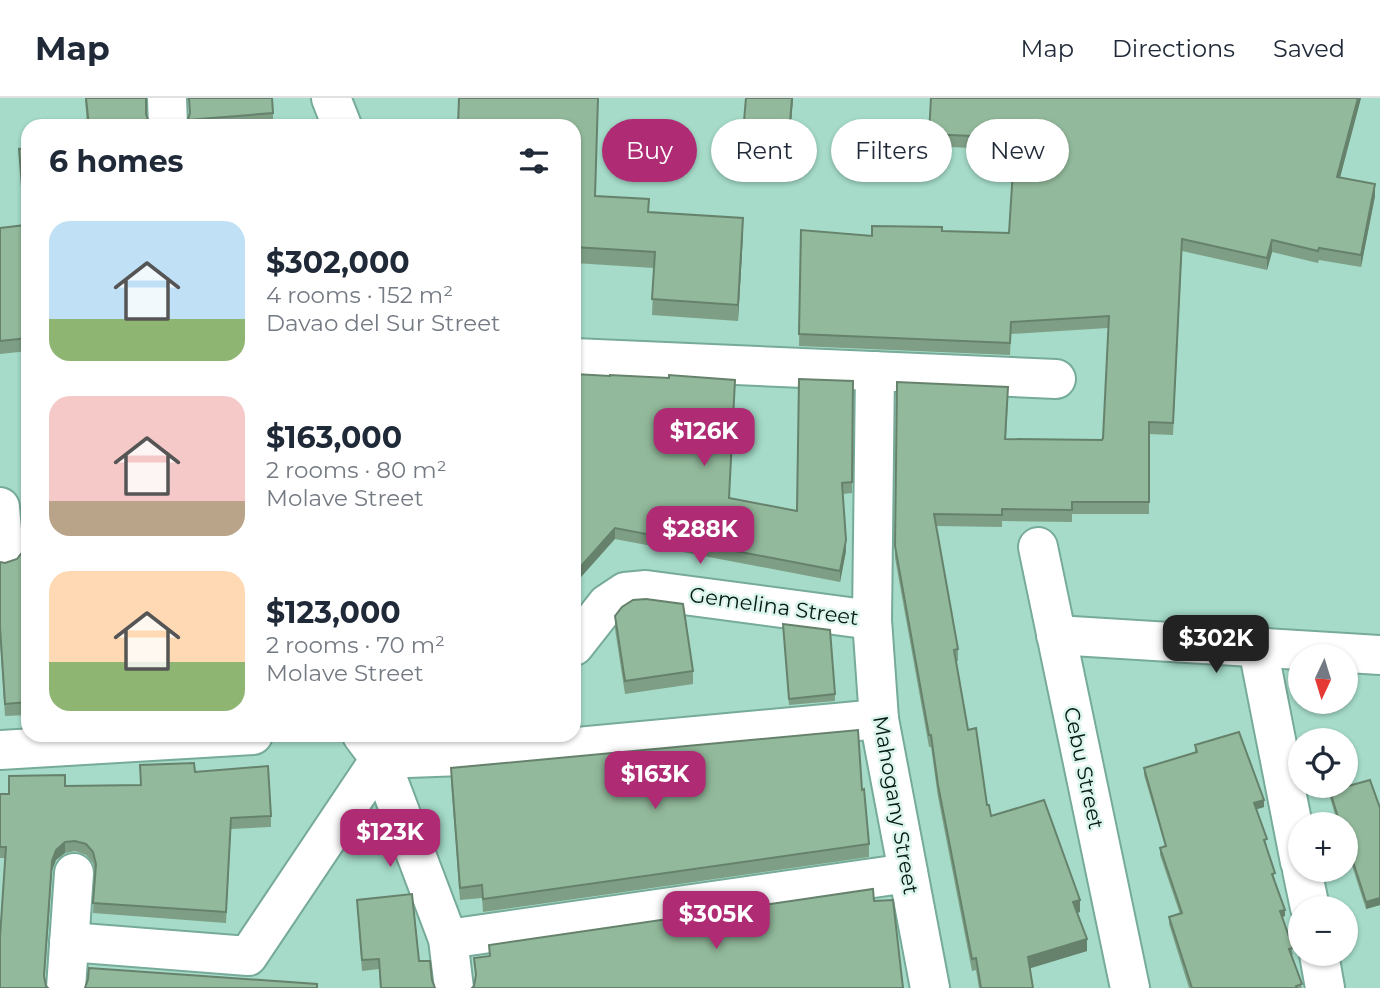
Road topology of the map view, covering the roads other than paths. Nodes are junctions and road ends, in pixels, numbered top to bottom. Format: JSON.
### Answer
{"nodes":[{"id":1,"x":167,"y":98,"type":"edge"},
{"id":2,"x":331,"y":98,"type":"edge"},
{"id":3,"x":168,"y":119,"type":"edge"},
{"id":4,"x":339,"y":119,"type":"edge"},
{"id":5,"x":581,"y":358,"type":"edge"},
{"id":6,"x":875,"y":371,"type":"junction"},
{"id":7,"x":1056,"y":379,"type":"dead end"},
{"id":8,"x":0,"y":507,"type":"edge"},
{"id":9,"x":1038,"y":547,"type":"dead end"},
{"id":10,"x":11,"y":554,"type":"edge"},
{"id":11,"x":872,"y":620,"type":"junction"},
{"id":12,"x":1056,"y":635,"type":"junction"},
{"id":13,"x":581,"y":637,"type":"edge"},
{"id":14,"x":1258,"y":648,"type":"junction"},
{"id":15,"x":1380,"y":655,"type":"edge"},
{"id":16,"x":879,"y":719,"type":"junction"},
{"id":17,"x":581,"y":739,"type":"edge"},
{"id":18,"x":135,"y":742,"type":"edge"},
{"id":19,"x":542,"y":742,"type":"edge"},
{"id":20,"x":498,"y":745,"type":"edge"},
{"id":21,"x":371,"y":747,"type":"edge"},
{"id":22,"x":0,"y":750,"type":"edge"},
{"id":23,"x":1290,"y":812,"type":"edge"},
{"id":24,"x":74,"y":873,"type":"dead end"},
{"id":25,"x":908,"y":873,"type":"junction"},
{"id":26,"x":448,"y":939,"type":"junction"},
{"id":27,"x":69,"y":942,"type":"junction"},
{"id":28,"x":1321,"y":966,"type":"edge"},
{"id":29,"x":66,"y":988,"type":"edge"},
{"id":30,"x":454,"y":988,"type":"edge"},
{"id":31,"x":930,"y":988,"type":"edge"},
{"id":32,"x":1130,"y":988,"type":"edge"},
{"id":33,"x":1325,"y":988,"type":"edge"}],
"edges":[{"from":1,"to":3,"type":"street"},
{"from":2,"to":4,"type":"street"},
{"from":5,"to":6,"type":"street"},
{"from":6,"to":7,"type":"street"},
{"from":6,"to":11,"type":"street","name":"Mahogany Street"},
{"from":8,"to":10,"type":"street"},
{"from":9,"to":12,"type":"street","name":"Cebu Street"},
{"from":11,"to":13,"type":"street","name":"Gemelina Street"},
{"from":11,"to":16,"type":"street","name":"Mahogany Street"},
{"from":12,"to":14,"type":"street"},
{"from":12,"to":32,"type":"street","name":"Cebu Street"},
{"from":14,"to":15,"type":"street"},
{"from":14,"to":23,"type":"street"},
{"from":16,"to":17,"type":"street"},
{"from":16,"to":25,"type":"street","name":"Mahogany Street"},
{"from":18,"to":22,"type":"street"},
{"from":19,"to":20,"type":"street"},
{"from":20,"to":21,"type":"street"},
{"from":21,"to":26,"type":"street"},
{"from":21,"to":27,"type":"street"},
{"from":24,"to":27,"type":"street"},
{"from":25,"to":26,"type":"street"},
{"from":25,"to":31,"type":"street","name":"Mahogany Street"},
{"from":26,"to":30,"type":"street"},
{"from":27,"to":29,"type":"street"},
{"from":28,"to":33,"type":"street"}]}
